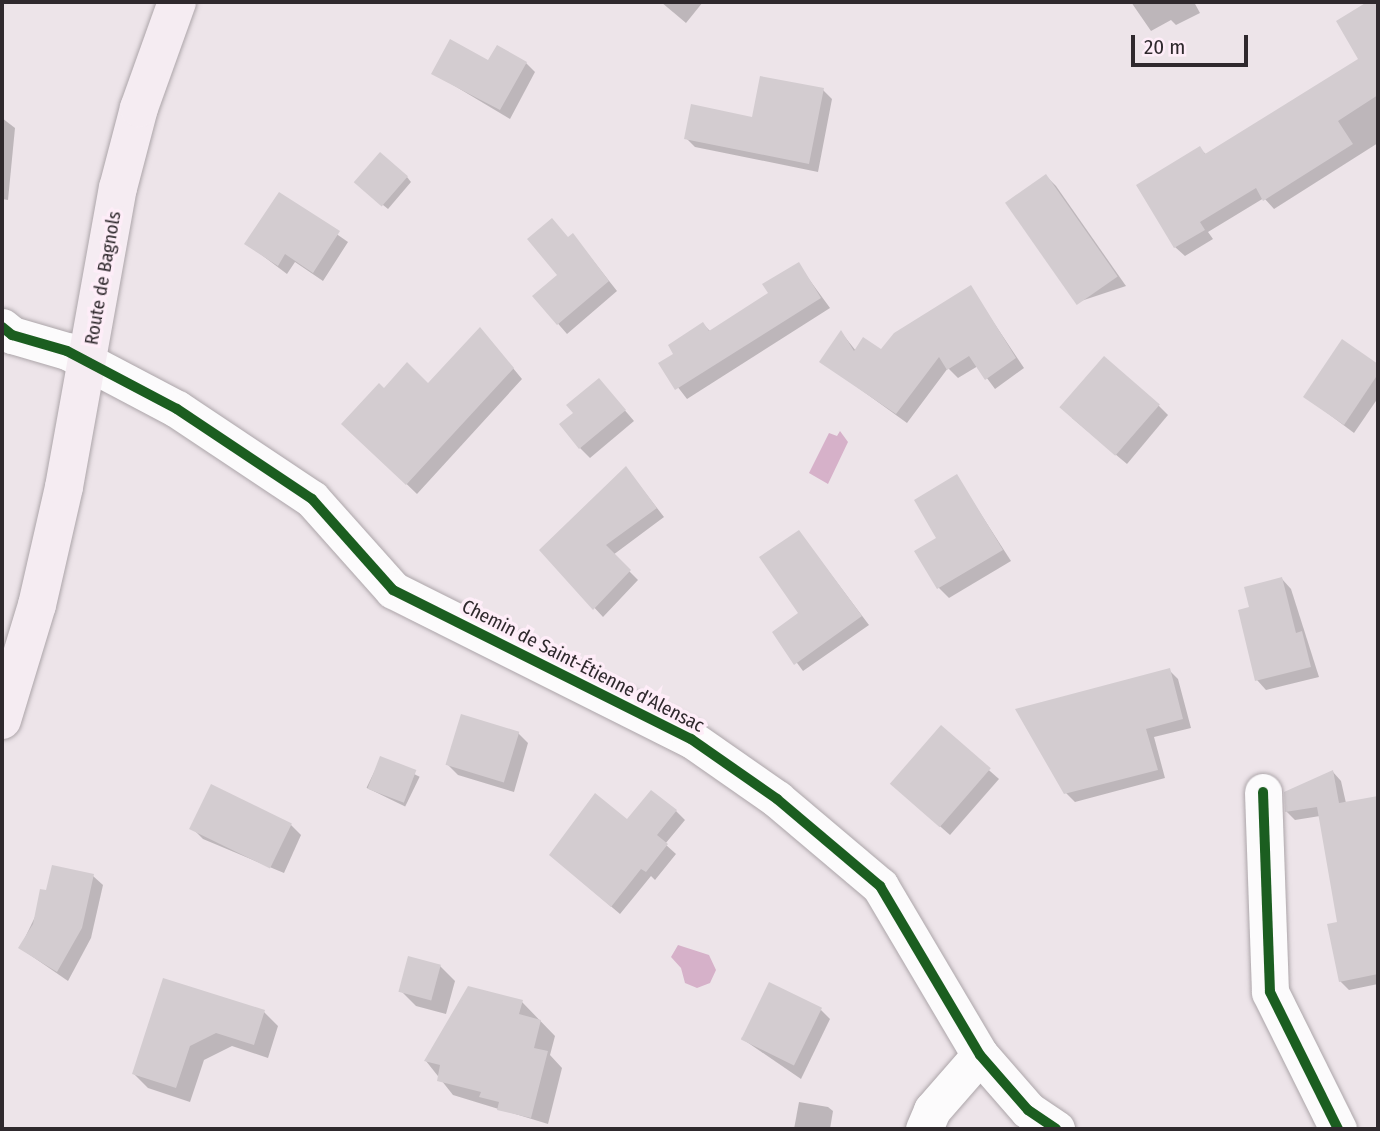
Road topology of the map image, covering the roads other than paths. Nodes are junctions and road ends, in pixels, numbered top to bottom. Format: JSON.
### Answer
{"nodes":[{"id":1,"x":177,"y":2,"type":"edge"},
{"id":2,"x":2,"y":327,"type":"edge"},
{"id":3,"x":88,"y":363,"type":"junction"},
{"id":4,"x":2,"y":720,"type":"edge"},
{"id":5,"x":1263,"y":792,"type":"dead end"},
{"id":6,"x":980,"y":1055,"type":"junction"},
{"id":7,"x":923,"y":1129,"type":"edge"},
{"id":8,"x":1056,"y":1129,"type":"edge"},
{"id":9,"x":1338,"y":1129,"type":"edge"}],
"edges":[{"from":1,"to":3,"type":"main road","name":"Route de Bagnols"},
{"from":2,"to":3,"type":"street","name":"Chemin de Saint-Étienne d'Alensac"},
{"from":3,"to":4,"type":"main road","name":"Route de Bagnols"},
{"from":3,"to":6,"type":"street","name":"Chemin de Saint-Étienne d'Alensac"},
{"from":5,"to":9,"type":"street"},
{"from":6,"to":7,"type":"street"},
{"from":6,"to":8,"type":"street","name":"Chemin de Saint-Étienne d'Alensac"}]}
